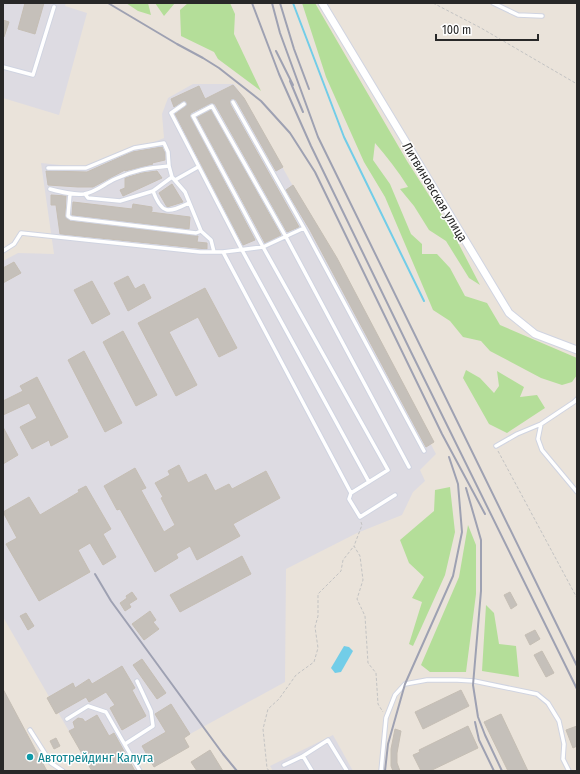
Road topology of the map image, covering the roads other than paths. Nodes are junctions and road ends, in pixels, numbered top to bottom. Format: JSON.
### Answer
{"nodes":[{"id":1,"x":322,"y":3,"type":"edge"},
{"id":2,"x":493,"y":3,"type":"edge"},
{"id":3,"x":54,"y":7,"type":"dead end"},
{"id":4,"x":542,"y":16,"type":"dead end"},
{"id":5,"x":3,"y":67,"type":"edge"},
{"id":6,"x":233,"y":102,"type":"dead end"},
{"id":7,"x":184,"y":104,"type":"dead end"},
{"id":8,"x":169,"y":166,"type":"junction"},
{"id":9,"x":198,"y":167,"type":"junction"},
{"id":10,"x":48,"y":168,"type":"dead end"},
{"id":11,"x":174,"y":178,"type":"junction"},
{"id":12,"x":50,"y":189,"type":"dead end"},
{"id":13,"x":98,"y":189,"type":"junction"},
{"id":14,"x":153,"y":191,"type":"junction"},
{"id":15,"x":70,"y":194,"type":"junction"},
{"id":16,"x":85,"y":194,"type":"junction"},
{"id":17,"x":102,"y":199,"type":"junction"},
{"id":18,"x":189,"y":203,"type":"junction"},
{"id":19,"x":304,"y":228,"type":"junction"},
{"id":20,"x":201,"y":231,"type":"junction"},
{"id":21,"x":286,"y":237,"type":"junction"},
{"id":22,"x":263,"y":247,"type":"junction"},
{"id":23,"x":242,"y":250,"type":"junction"},
{"id":24,"x":3,"y":251,"type":"edge"},
{"id":25,"x":214,"y":252,"type":"junction"},
{"id":26,"x":223,"y":252,"type":"junction"},
{"id":27,"x":577,"y":350,"type":"edge"},
{"id":28,"x":577,"y":399,"type":"edge"},
{"id":29,"x":541,"y":424,"type":"junction"},
{"id":30,"x":496,"y":446,"type":"road end"},
{"id":31,"x":424,"y":451,"type":"dead end"},
{"id":32,"x":409,"y":467,"type":"dead end"},
{"id":33,"x":369,"y":482,"type":"junction"},
{"id":34,"x":577,"y":492,"type":"edge"},
{"id":35,"x":351,"y":493,"type":"junction"},
{"id":36,"x":395,"y":495,"type":"dead end"},
{"id":37,"x":137,"y":681,"type":"dead end"},
{"id":38,"x":67,"y":719,"type":"dead end"},
{"id":39,"x":30,"y":730,"type":"dead end"},
{"id":40,"x":125,"y":744,"type":"junction"},
{"id":41,"x":303,"y":756,"type":"junction"},
{"id":42,"x":284,"y":766,"type":"dead end"},
{"id":43,"x":63,"y":771,"type":"edge"},
{"id":44,"x":140,"y":771,"type":"edge"},
{"id":45,"x":312,"y":771,"type":"edge"},
{"id":46,"x":347,"y":771,"type":"edge"},
{"id":47,"x":381,"y":771,"type":"edge"},
{"id":48,"x":569,"y":771,"type":"edge"}],
"edges":[{"from":1,"to":27,"type":"street","name":"Литвиновская улица"},
{"from":2,"to":4,"type":"lane"},
{"from":3,"to":5,"type":"lane"},
{"from":6,"to":19,"type":"lane"},
{"from":7,"to":9,"type":"lane"},
{"from":8,"to":10,"type":"lane"},
{"from":8,"to":11,"type":"lane"},
{"from":8,"to":13,"type":"lane"},
{"from":9,"to":11,"type":"lane"},
{"from":9,"to":23,"type":"lane"},
{"from":11,"to":14,"type":"lane"},
{"from":11,"to":18,"type":"lane"},
{"from":12,"to":15,"type":"lane"},
{"from":13,"to":16,"type":"lane"},
{"from":13,"to":17,"type":"lane"},
{"from":14,"to":17,"type":"lane"},
{"from":14,"to":18,"type":"lane"},
{"from":15,"to":16,"type":"lane"},
{"from":15,"to":20,"type":"lane"},
{"from":16,"to":17,"type":"lane"},
{"from":18,"to":20,"type":"lane"},
{"from":19,"to":21,"type":"lane"},
{"from":19,"to":31,"type":"lane"},
{"from":20,"to":25,"type":"lane"},
{"from":21,"to":22,"type":"lane"},
{"from":21,"to":22,"type":"lane"},
{"from":21,"to":32,"type":"lane"},
{"from":22,"to":23,"type":"lane"},
{"from":22,"to":33,"type":"lane"},
{"from":23,"to":26,"type":"lane"},
{"from":23,"to":33,"type":"lane"},
{"from":24,"to":25,"type":"lane"},
{"from":25,"to":26,"type":"lane"},
{"from":26,"to":35,"type":"lane"},
{"from":28,"to":29,"type":"lane"},
{"from":29,"to":30,"type":"lane"},
{"from":29,"to":34,"type":"lane"},
{"from":33,"to":35,"type":"lane"},
{"from":35,"to":36,"type":"lane"},
{"from":37,"to":40,"type":"lane"},
{"from":38,"to":40,"type":"lane"},
{"from":39,"to":43,"type":"lane"},
{"from":40,"to":44,"type":"lane"},
{"from":41,"to":42,"type":"lane"},
{"from":41,"to":45,"type":"lane"},
{"from":41,"to":46,"type":"lane"},
{"from":47,"to":48,"type":"lane"}]}
